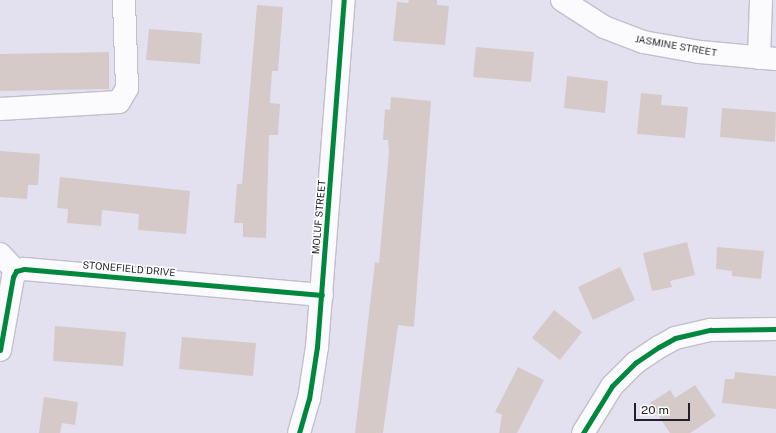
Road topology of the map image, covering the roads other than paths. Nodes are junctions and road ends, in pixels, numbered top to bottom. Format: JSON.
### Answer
{"nodes":[{"id":1,"x":124,"y":0,"type":"edge"},
{"id":2,"x":344,"y":0,"type":"edge"},
{"id":3,"x":562,"y":0,"type":"edge"},
{"id":4,"x":762,"y":0,"type":"edge"},
{"id":5,"x":767,"y":58,"type":"edge"},
{"id":6,"x":0,"y":109,"type":"edge"},
{"id":7,"x":0,"y":254,"type":"edge"},
{"id":8,"x":16,"y":271,"type":"junction"},
{"id":9,"x":322,"y":295,"type":"junction"},
{"id":10,"x":776,"y":329,"type":"edge"},
{"id":11,"x":0,"y":350,"type":"edge"},
{"id":12,"x":299,"y":433,"type":"edge"},
{"id":13,"x":583,"y":433,"type":"edge"}],
"edges":[{"from":1,"to":6,"type":"street"},
{"from":2,"to":9,"type":"street","name":"MOLUF STREET"},
{"from":3,"to":5,"type":"street","name":"JASMINE STREET"},
{"from":4,"to":5,"type":"street"},
{"from":7,"to":8,"type":"street"},
{"from":8,"to":9,"type":"street","name":"STONEFIELD DRIVE"},
{"from":8,"to":11,"type":"street"},
{"from":9,"to":12,"type":"street","name":"MOLUF STREET"},
{"from":10,"to":13,"type":"street"}]}
